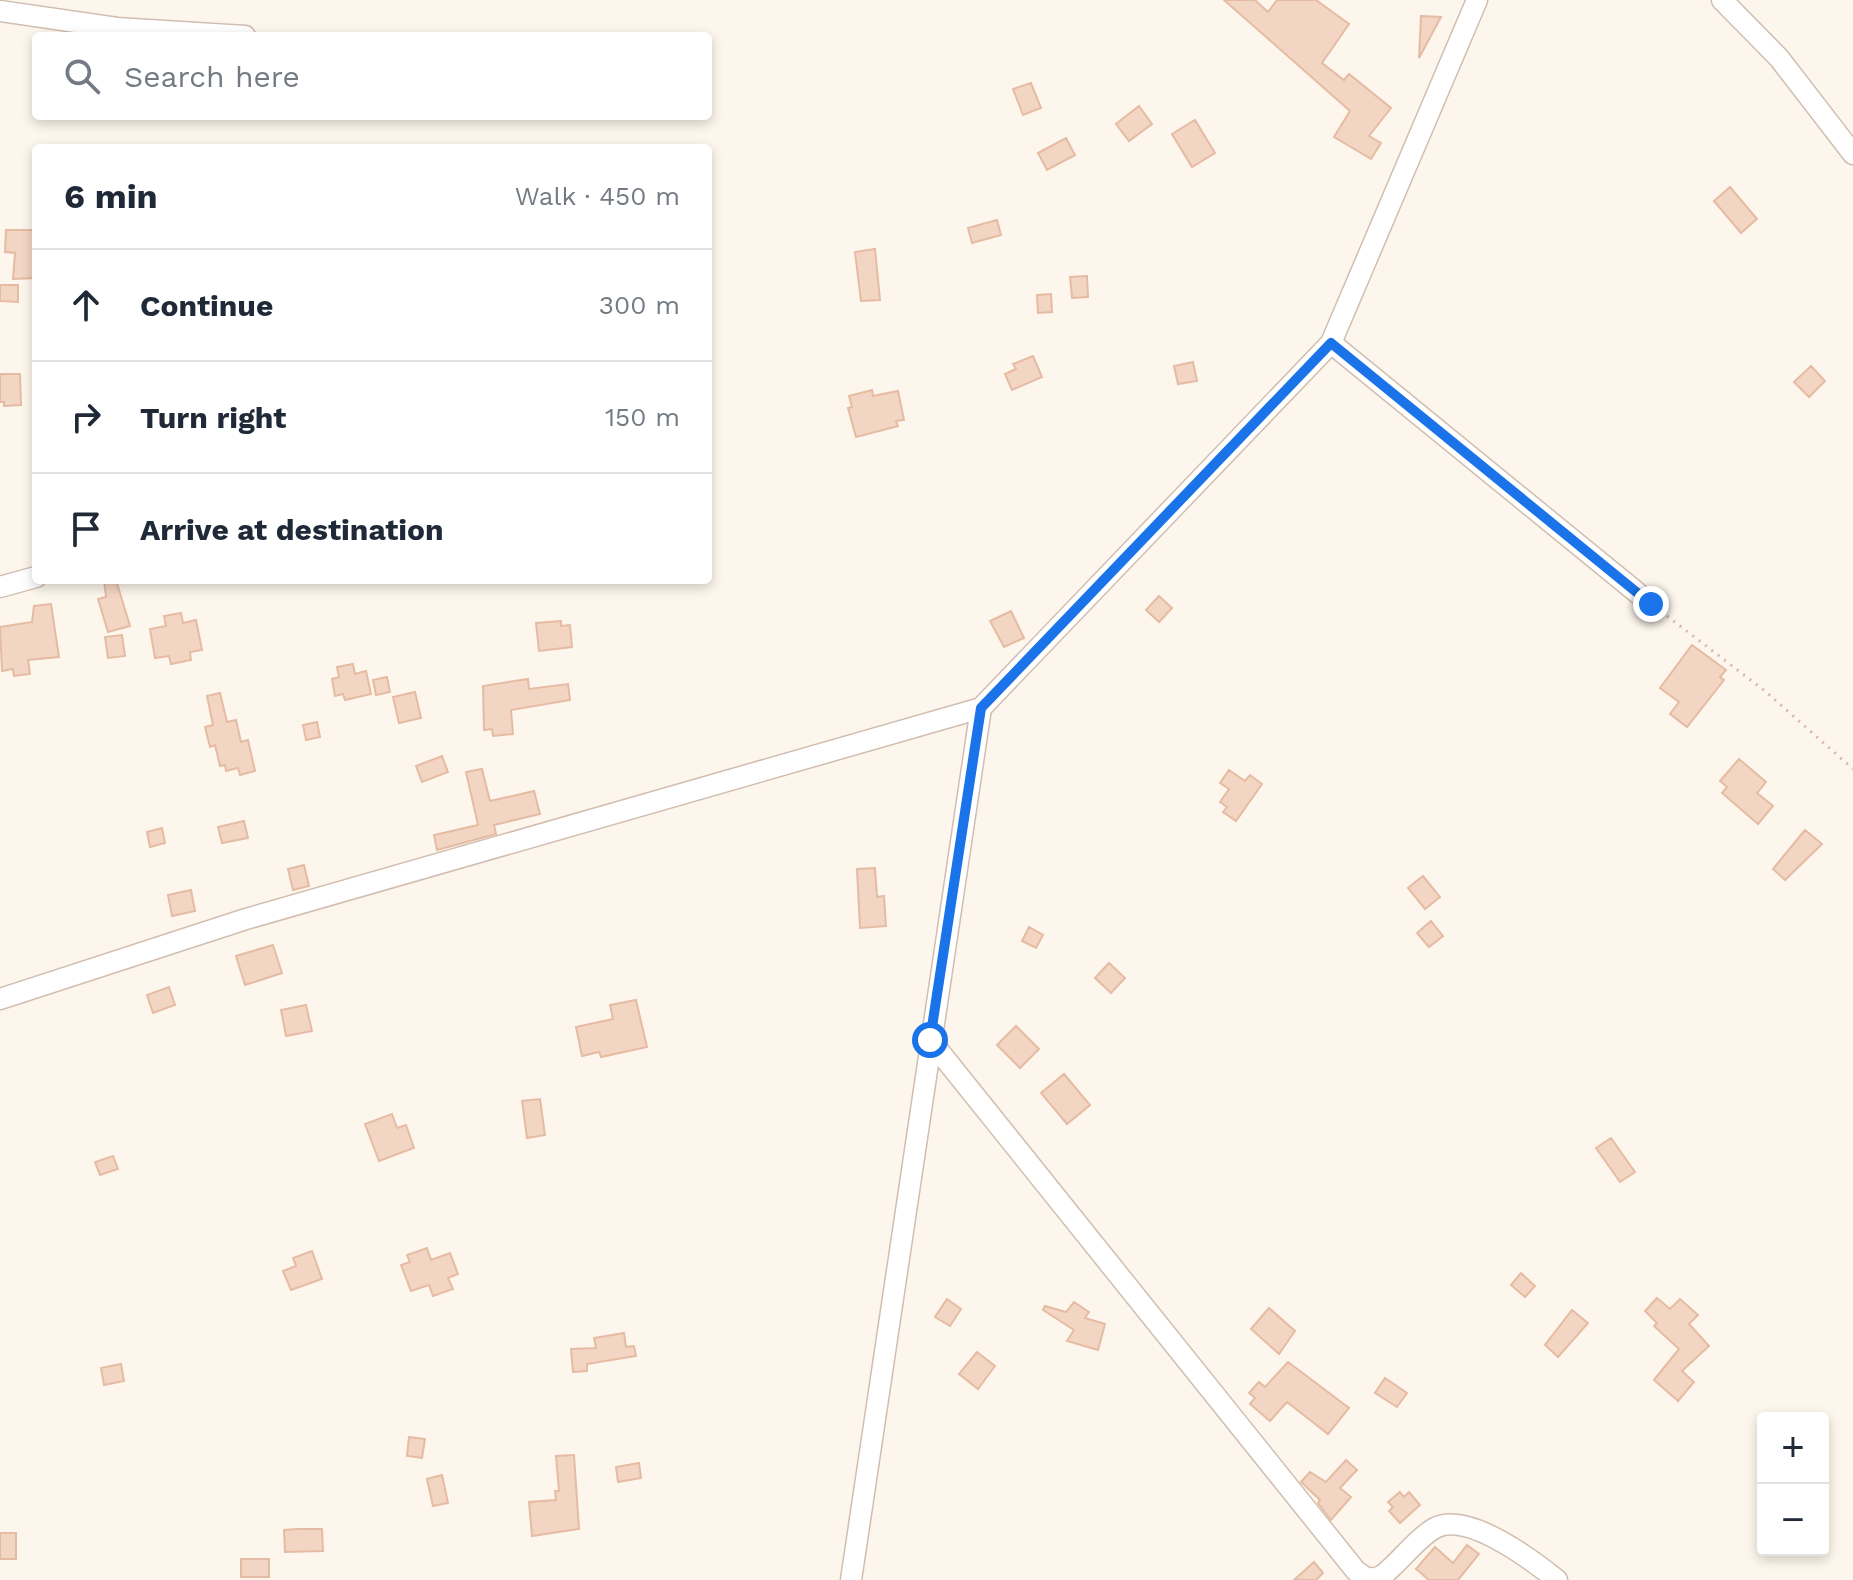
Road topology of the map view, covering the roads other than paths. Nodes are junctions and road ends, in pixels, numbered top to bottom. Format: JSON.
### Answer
{"nodes":[{"id":1,"x":1477,"y":0,"type":"edge"},
{"id":2,"x":1722,"y":0,"type":"edge"},
{"id":3,"x":0,"y":11,"type":"edge"},
{"id":4,"x":181,"y":32,"type":"edge"},
{"id":5,"x":1853,"y":154,"type":"edge"},
{"id":6,"x":1331,"y":343,"type":"junction"},
{"id":7,"x":32,"y":578,"type":"edge"},
{"id":8,"x":0,"y":587,"type":"edge"},
{"id":9,"x":1651,"y":604,"type":"road end"},
{"id":10,"x":981,"y":708,"type":"junction"},
{"id":11,"x":0,"y":999,"type":"edge"},
{"id":12,"x":930,"y":1040,"type":"junction"},
{"id":13,"x":851,"y":1580,"type":"edge"},
{"id":14,"x":1557,"y":1580,"type":"edge"}],
"edges":[{"from":1,"to":6,"type":"street"},
{"from":2,"to":5,"type":"street"},
{"from":3,"to":4,"type":"street"},
{"from":6,"to":9,"type":"street"},
{"from":6,"to":10,"type":"street"},
{"from":7,"to":8,"type":"street"},
{"from":10,"to":11,"type":"street"},
{"from":10,"to":12,"type":"street"},
{"from":12,"to":13,"type":"street"},
{"from":12,"to":14,"type":"street"}]}
